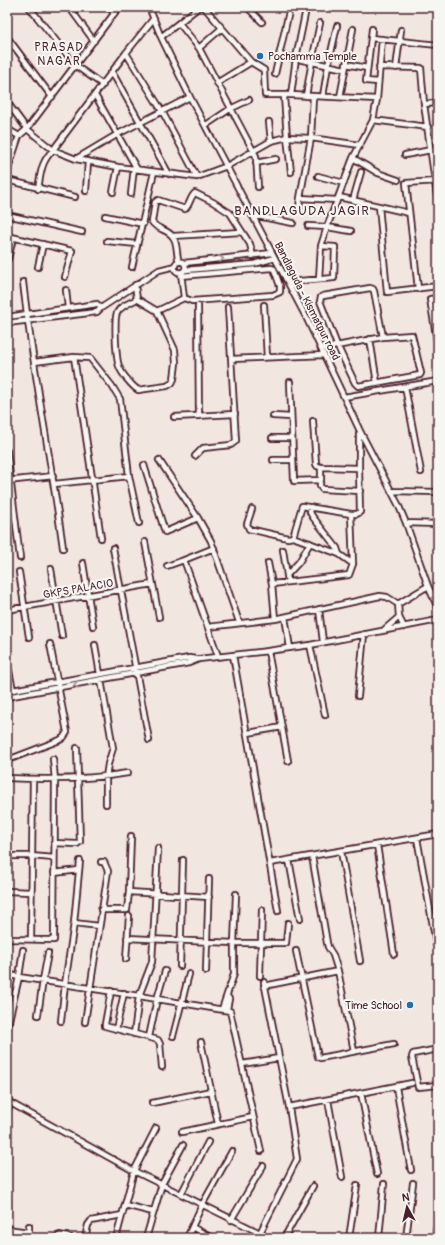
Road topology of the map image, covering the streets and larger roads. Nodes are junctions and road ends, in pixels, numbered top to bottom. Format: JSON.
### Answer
{"nodes":[{"id":1,"x":29,"y":7,"type":"edge"},
{"id":2,"x":69,"y":7,"type":"edge"},
{"id":3,"x":110,"y":7,"type":"edge"},
{"id":4,"x":119,"y":7,"type":"edge"},
{"id":5,"x":149,"y":7,"type":"edge"},
{"id":6,"x":199,"y":7,"type":"edge"},
{"id":7,"x":204,"y":7,"type":"edge"},
{"id":8,"x":247,"y":7,"type":"edge"},
{"id":9,"x":290,"y":7,"type":"edge"},
{"id":10,"x":114,"y":14,"type":"junction"},
{"id":11,"x":305,"y":14,"type":"dead end"},
{"id":12,"x":154,"y":18,"type":"junction"},
{"id":13,"x":262,"y":22,"type":"dead end"},
{"id":14,"x":179,"y":23,"type":"junction"},
{"id":15,"x":320,"y":23,"type":"dead end"},
{"id":16,"x":337,"y":26,"type":"dead end"},
{"id":17,"x":222,"y":28,"type":"junction"},
{"id":18,"x":353,"y":29,"type":"dead end"},
{"id":19,"x":372,"y":29,"type":"dead end"},
{"id":20,"x":400,"y":30,"type":"dead end"},
{"id":21,"x":7,"y":37,"type":"edge"},
{"id":22,"x":161,"y":37,"type":"junction"},
{"id":23,"x":371,"y":38,"type":"junction"},
{"id":24,"x":382,"y":39,"type":"junction"},
{"id":25,"x":94,"y":40,"type":"junction"},
{"id":26,"x":399,"y":41,"type":"junction"},
{"id":27,"x":438,"y":45,"type":"edge"},
{"id":28,"x":13,"y":46,"type":"junction"},
{"id":29,"x":199,"y":48,"type":"junction"},
{"id":30,"x":7,"y":50,"type":"edge"},
{"id":31,"x":126,"y":53,"type":"junction"},
{"id":32,"x":279,"y":55,"type":"junction"},
{"id":33,"x":296,"y":58,"type":"junction"},
{"id":34,"x":312,"y":61,"type":"junction"},
{"id":35,"x":251,"y":62,"type":"junction"},
{"id":36,"x":76,"y":66,"type":"junction"},
{"id":37,"x":328,"y":66,"type":"junction"},
{"id":38,"x":345,"y":67,"type":"junction"},
{"id":39,"x":379,"y":67,"type":"junction"},
{"id":40,"x":367,"y":68,"type":"junction"},
{"id":41,"x":396,"y":68,"type":"junction"},
{"id":42,"x":112,"y":72,"type":"junction"},
{"id":43,"x":275,"y":74,"type":"dead end"},
{"id":44,"x":378,"y":82,"type":"junction"},
{"id":45,"x":217,"y":83,"type":"junction"},
{"id":46,"x":103,"y":86,"type":"junction"},
{"id":47,"x":95,"y":95,"type":"junction"},
{"id":48,"x":291,"y":95,"type":"junction"},
{"id":49,"x":284,"y":96,"type":"junction"},
{"id":50,"x":306,"y":96,"type":"junction"},
{"id":51,"x":313,"y":96,"type":"junction"},
{"id":52,"x":323,"y":96,"type":"junction"},
{"id":53,"x":52,"y":97,"type":"junction"},
{"id":54,"x":190,"y":97,"type":"junction"},
{"id":55,"x":340,"y":97,"type":"junction"},
{"id":56,"x":377,"y":99,"type":"junction"},
{"id":57,"x":249,"y":100,"type":"dead end"},
{"id":58,"x":7,"y":102,"type":"edge"},
{"id":59,"x":438,"y":103,"type":"edge"},
{"id":60,"x":424,"y":104,"type":"junction"},
{"id":61,"x":230,"y":109,"type":"junction"},
{"id":62,"x":162,"y":111,"type":"junction"},
{"id":63,"x":373,"y":120,"type":"junction"},
{"id":64,"x":141,"y":122,"type":"junction"},
{"id":65,"x":269,"y":122,"type":"dead end"},
{"id":66,"x":206,"y":125,"type":"junction"},
{"id":67,"x":428,"y":126,"type":"junction"},
{"id":68,"x":7,"y":129,"type":"edge"},
{"id":69,"x":27,"y":129,"type":"junction"},
{"id":70,"x":118,"y":134,"type":"junction"},
{"id":71,"x":19,"y":136,"type":"junction"},
{"id":72,"x":287,"y":137,"type":"junction"},
{"id":73,"x":311,"y":138,"type":"junction"},
{"id":74,"x":271,"y":141,"type":"junction"},
{"id":75,"x":360,"y":145,"type":"junction"},
{"id":76,"x":53,"y":150,"type":"junction"},
{"id":77,"x":431,"y":150,"type":"junction"},
{"id":78,"x":253,"y":151,"type":"junction"},
{"id":79,"x":405,"y":154,"type":"dead end"},
{"id":80,"x":353,"y":158,"type":"junction"},
{"id":81,"x":76,"y":159,"type":"junction"},
{"id":82,"x":276,"y":159,"type":"dead end"},
{"id":83,"x":88,"y":161,"type":"junction"},
{"id":84,"x":256,"y":163,"type":"junction"},
{"id":85,"x":227,"y":166,"type":"junction"},
{"id":86,"x":118,"y":167,"type":"junction"},
{"id":87,"x":136,"y":168,"type":"junction"},
{"id":88,"x":7,"y":172,"type":"edge"},
{"id":89,"x":154,"y":172,"type":"junction"},
{"id":90,"x":291,"y":172,"type":"dead end"},
{"id":91,"x":361,"y":172,"type":"dead end"},
{"id":92,"x":169,"y":174,"type":"junction"},
{"id":93,"x":318,"y":176,"type":"dead end"},
{"id":94,"x":197,"y":177,"type":"junction"},
{"id":95,"x":7,"y":180,"type":"edge"},
{"id":96,"x":398,"y":180,"type":"dead end"},
{"id":97,"x":437,"y":181,"type":"edge"},
{"id":98,"x":344,"y":183,"type":"junction"},
{"id":99,"x":258,"y":187,"type":"dead end"},
{"id":100,"x":38,"y":189,"type":"junction"},
{"id":101,"x":86,"y":191,"type":"dead end"},
{"id":102,"x":113,"y":192,"type":"dead end"},
{"id":103,"x":131,"y":194,"type":"dead end"},
{"id":104,"x":75,"y":197,"type":"dead end"},
{"id":105,"x":300,"y":198,"type":"junction"},
{"id":106,"x":338,"y":198,"type":"junction"},
{"id":107,"x":353,"y":200,"type":"junction"},
{"id":108,"x":438,"y":203,"type":"edge"},
{"id":109,"x":379,"y":206,"type":"junction"},
{"id":110,"x":299,"y":208,"type":"dead end"},
{"id":111,"x":409,"y":213,"type":"junction"},
{"id":112,"x":7,"y":215,"type":"edge"},
{"id":113,"x":252,"y":215,"type":"junction"},
{"id":114,"x":104,"y":216,"type":"dead end"},
{"id":115,"x":293,"y":223,"type":"dead end"},
{"id":116,"x":142,"y":224,"type":"junction"},
{"id":117,"x":308,"y":226,"type":"dead end"},
{"id":118,"x":327,"y":227,"type":"junction"},
{"id":119,"x":351,"y":231,"type":"dead end"},
{"id":120,"x":82,"y":232,"type":"dead end"},
{"id":121,"x":241,"y":232,"type":"junction"},
{"id":122,"x":7,"y":236,"type":"edge"},
{"id":123,"x":173,"y":236,"type":"junction"},
{"id":124,"x":13,"y":238,"type":"junction"},
{"id":125,"x":107,"y":242,"type":"dead end"},
{"id":126,"x":43,"y":244,"type":"junction"},
{"id":127,"x":137,"y":244,"type":"junction"},
{"id":128,"x":321,"y":246,"type":"junction"},
{"id":129,"x":272,"y":253,"type":"junction"},
{"id":130,"x":252,"y":256,"type":"junction"},
{"id":131,"x":275,"y":258,"type":"junction"},
{"id":132,"x":8,"y":259,"type":"dead end"},
{"id":133,"x":179,"y":264,"type":"junction"},
{"id":134,"x":38,"y":267,"type":"dead end"},
{"id":135,"x":132,"y":267,"type":"dead end"},
{"id":136,"x":183,"y":273,"type":"junction"},
{"id":137,"x":65,"y":277,"type":"dead end"},
{"id":138,"x":319,"y":279,"type":"junction"},
{"id":139,"x":23,"y":282,"type":"dead end"},
{"id":140,"x":288,"y":282,"type":"junction"},
{"id":141,"x":135,"y":285,"type":"junction"},
{"id":142,"x":438,"y":286,"type":"edge"},
{"id":143,"x":418,"y":288,"type":"junction"},
{"id":144,"x":66,"y":290,"type":"dead end"},
{"id":145,"x":184,"y":298,"type":"junction"},
{"id":146,"x":438,"y":298,"type":"edge"},
{"id":147,"x":137,"y":299,"type":"junction"},
{"id":148,"x":264,"y":305,"type":"dead end"},
{"id":149,"x":198,"y":306,"type":"dead end"},
{"id":150,"x":228,"y":307,"type":"dead end"},
{"id":151,"x":68,"y":308,"type":"junction"},
{"id":152,"x":102,"y":308,"type":"junction"},
{"id":153,"x":157,"y":311,"type":"junction"},
{"id":154,"x":26,"y":314,"type":"junction"},
{"id":155,"x":7,"y":317,"type":"edge"},
{"id":156,"x":28,"y":320,"type":"junction"},
{"id":157,"x":7,"y":323,"type":"edge"},
{"id":158,"x":383,"y":337,"type":"junction"},
{"id":159,"x":370,"y":339,"type":"junction"},
{"id":160,"x":337,"y":345,"type":"junction"},
{"id":161,"x":438,"y":347,"type":"edge"},
{"id":162,"x":321,"y":349,"type":"junction"},
{"id":163,"x":324,"y":355,"type":"junction"},
{"id":164,"x":74,"y":357,"type":"junction"},
{"id":165,"x":267,"y":357,"type":"junction"},
{"id":166,"x":231,"y":359,"type":"junction"},
{"id":167,"x":34,"y":362,"type":"junction"},
{"id":168,"x":438,"y":381,"type":"edge"},
{"id":169,"x":290,"y":382,"type":"dead end"},
{"id":170,"x":377,"y":383,"type":"junction"},
{"id":171,"x":404,"y":387,"type":"junction"},
{"id":172,"x":344,"y":397,"type":"junction"},
{"id":173,"x":235,"y":414,"type":"junction"},
{"id":174,"x":199,"y":416,"type":"junction"},
{"id":175,"x":273,"y":416,"type":"dead end"},
{"id":176,"x":174,"y":417,"type":"dead end"},
{"id":177,"x":291,"y":417,"type":"junction"},
{"id":178,"x":313,"y":421,"type":"dead end"},
{"id":179,"x":360,"y":431,"type":"junction"},
{"id":180,"x":272,"y":438,"type":"dead end"},
{"id":181,"x":292,"y":438,"type":"junction"},
{"id":182,"x":7,"y":451,"type":"edge"},
{"id":183,"x":195,"y":456,"type":"dead end"},
{"id":184,"x":159,"y":460,"type":"dead end"},
{"id":185,"x":273,"y":460,"type":"dead end"},
{"id":186,"x":293,"y":460,"type":"junction"},
{"id":187,"x":144,"y":465,"type":"dead end"},
{"id":188,"x":321,"y":467,"type":"junction"},
{"id":189,"x":358,"y":468,"type":"junction"},
{"id":190,"x":421,"y":472,"type":"dead end"},
{"id":191,"x":53,"y":476,"type":"junction"},
{"id":192,"x":129,"y":476,"type":"junction"},
{"id":193,"x":91,"y":480,"type":"junction"},
{"id":194,"x":320,"y":480,"type":"junction"},
{"id":195,"x":9,"y":481,"type":"edge"},
{"id":196,"x":54,"y":484,"type":"junction"},
{"id":197,"x":360,"y":491,"type":"junction"},
{"id":198,"x":391,"y":491,"type":"junction"},
{"id":199,"x":438,"y":492,"type":"edge"},
{"id":200,"x":311,"y":507,"type":"junction"},
{"id":201,"x":252,"y":509,"type":"dead end"},
{"id":202,"x":351,"y":514,"type":"junction"},
{"id":203,"x":198,"y":518,"type":"junction"},
{"id":204,"x":139,"y":523,"type":"dead end"},
{"id":205,"x":406,"y":523,"type":"junction"},
{"id":206,"x":438,"y":524,"type":"edge"},
{"id":207,"x":293,"y":536,"type":"junction"},
{"id":208,"x":100,"y":538,"type":"dead end"},
{"id":209,"x":145,"y":542,"type":"dead end"},
{"id":210,"x":310,"y":543,"type":"junction"},
{"id":211,"x":62,"y":548,"type":"dead end"},
{"id":212,"x":114,"y":548,"type":"dead end"},
{"id":213,"x":214,"y":548,"type":"junction"},
{"id":214,"x":283,"y":550,"type":"dead end"},
{"id":215,"x":339,"y":554,"type":"junction"},
{"id":216,"x":20,"y":558,"type":"dead end"},
{"id":217,"x":184,"y":560,"type":"junction"},
{"id":218,"x":83,"y":563,"type":"dead end"},
{"id":219,"x":268,"y":563,"type":"dead end"},
{"id":220,"x":353,"y":564,"type":"junction"},
{"id":221,"x":167,"y":566,"type":"dead end"},
{"id":222,"x":51,"y":569,"type":"dead end"},
{"id":223,"x":19,"y":572,"type":"dead end"},
{"id":224,"x":287,"y":575,"type":"junction"},
{"id":225,"x":288,"y":582,"type":"junction"},
{"id":226,"x":152,"y":584,"type":"junction"},
{"id":227,"x":272,"y":584,"type":"junction"},
{"id":228,"x":428,"y":586,"type":"junction"},
{"id":229,"x":121,"y":590,"type":"junction"},
{"id":230,"x":88,"y":596,"type":"junction"},
{"id":231,"x":57,"y":602,"type":"junction"},
{"id":232,"x":398,"y":604,"type":"junction"},
{"id":233,"x":24,"y":608,"type":"junction"},
{"id":234,"x":438,"y":608,"type":"edge"},
{"id":235,"x":319,"y":609,"type":"junction"},
{"id":236,"x":7,"y":610,"type":"edge"},
{"id":237,"x":159,"y":617,"type":"dead end"},
{"id":238,"x":285,"y":617,"type":"junction"},
{"id":239,"x":398,"y":617,"type":"junction"},
{"id":240,"x":275,"y":619,"type":"junction"},
{"id":241,"x":438,"y":620,"type":"edge"},
{"id":242,"x":239,"y":622,"type":"junction"},
{"id":243,"x":93,"y":626,"type":"dead end"},
{"id":244,"x":404,"y":626,"type":"junction"},
{"id":245,"x":208,"y":627,"type":"junction"},
{"id":246,"x":384,"y":631,"type":"junction"},
{"id":247,"x":364,"y":634,"type":"junction"},
{"id":248,"x":62,"y":636,"type":"dead end"},
{"id":249,"x":29,"y":637,"type":"dead end"},
{"id":250,"x":323,"y":642,"type":"junction"},
{"id":251,"x":50,"y":644,"type":"dead end"},
{"id":252,"x":95,"y":645,"type":"dead end"},
{"id":253,"x":310,"y":645,"type":"junction"},
{"id":254,"x":290,"y":648,"type":"junction"},
{"id":255,"x":268,"y":651,"type":"junction"},
{"id":256,"x":233,"y":655,"type":"junction"},
{"id":257,"x":218,"y":656,"type":"junction"},
{"id":258,"x":7,"y":662,"type":"edge"},
{"id":259,"x":136,"y":671,"type":"junction"},
{"id":260,"x":101,"y":677,"type":"junction"},
{"id":261,"x":58,"y":682,"type":"junction"},
{"id":262,"x":59,"y":688,"type":"junction"},
{"id":263,"x":13,"y":690,"type":"junction"},
{"id":264,"x":7,"y":691,"type":"edge"},
{"id":265,"x":358,"y":696,"type":"dead end"},
{"id":266,"x":7,"y":697,"type":"edge"},
{"id":267,"x":325,"y":715,"type":"dead end"},
{"id":268,"x":282,"y":727,"type":"junction"},
{"id":269,"x":248,"y":733,"type":"junction"},
{"id":270,"x":148,"y":740,"type":"dead end"},
{"id":271,"x":77,"y":748,"type":"dead end"},
{"id":272,"x":13,"y":758,"type":"dead end"},
{"id":273,"x":53,"y":759,"type":"dead end"},
{"id":274,"x":288,"y":761,"type":"dead end"},
{"id":275,"x":128,"y":774,"type":"dead end"},
{"id":276,"x":106,"y":777,"type":"junction"},
{"id":277,"x":7,"y":778,"type":"edge"},
{"id":278,"x":33,"y":779,"type":"junction"},
{"id":279,"x":79,"y":779,"type":"junction"},
{"id":280,"x":55,"y":780,"type":"junction"},
{"id":281,"x":106,"y":804,"type":"dead end"},
{"id":282,"x":438,"y":834,"type":"edge"},
{"id":283,"x":132,"y":836,"type":"dead end"},
{"id":284,"x":417,"y":838,"type":"junction"},
{"id":285,"x":54,"y":843,"type":"junction"},
{"id":286,"x":377,"y":845,"type":"junction"},
{"id":287,"x":158,"y":848,"type":"dead end"},
{"id":288,"x":341,"y":851,"type":"junction"},
{"id":289,"x":7,"y":856,"type":"edge"},
{"id":290,"x":31,"y":856,"type":"junction"},
{"id":291,"x":312,"y":856,"type":"junction"},
{"id":292,"x":54,"y":858,"type":"junction"},
{"id":293,"x":183,"y":860,"type":"dead end"},
{"id":294,"x":289,"y":860,"type":"junction"},
{"id":295,"x":80,"y":861,"type":"dead end"},
{"id":296,"x":101,"y":862,"type":"dead end"},
{"id":297,"x":270,"y":863,"type":"junction"},
{"id":298,"x":79,"y":870,"type":"junction"},
{"id":299,"x":54,"y":873,"type":"junction"},
{"id":300,"x":209,"y":878,"type":"dead end"},
{"id":301,"x":7,"y":891,"type":"edge"},
{"id":302,"x":31,"y":892,"type":"junction"},
{"id":303,"x":129,"y":892,"type":"junction"},
{"id":304,"x":156,"y":893,"type":"junction"},
{"id":305,"x":236,"y":894,"type":"dead end"},
{"id":306,"x":182,"y":895,"type":"junction"},
{"id":307,"x":208,"y":897,"type":"junction"},
{"id":308,"x":101,"y":910,"type":"junction"},
{"id":309,"x":262,"y":910,"type":"dead end"},
{"id":310,"x":278,"y":911,"type":"dead end"},
{"id":311,"x":129,"y":916,"type":"dead end"},
{"id":312,"x":300,"y":919,"type":"dead end"},
{"id":313,"x":74,"y":923,"type":"junction"},
{"id":314,"x":288,"y":923,"type":"dead end"},
{"id":315,"x":99,"y":926,"type":"junction"},
{"id":316,"x":127,"y":938,"type":"junction"},
{"id":317,"x":7,"y":939,"type":"edge"},
{"id":318,"x":30,"y":939,"type":"junction"},
{"id":319,"x":154,"y":939,"type":"junction"},
{"id":320,"x":180,"y":940,"type":"junction"},
{"id":321,"x":207,"y":942,"type":"junction"},
{"id":322,"x":234,"y":943,"type":"junction"},
{"id":323,"x":261,"y":943,"type":"junction"},
{"id":324,"x":437,"y":948,"type":"dead end"},
{"id":325,"x":23,"y":950,"type":"dead end"},
{"id":326,"x":296,"y":951,"type":"dead end"},
{"id":327,"x":48,"y":953,"type":"dead end"},
{"id":328,"x":394,"y":954,"type":"dead end"},
{"id":329,"x":126,"y":959,"type":"dead end"},
{"id":330,"x":360,"y":961,"type":"dead end"},
{"id":331,"x":180,"y":966,"type":"dead end"},
{"id":332,"x":165,"y":971,"type":"dead end"},
{"id":333,"x":206,"y":971,"type":"dead end"},
{"id":334,"x":338,"y":971,"type":"junction"},
{"id":335,"x":7,"y":974,"type":"edge"},
{"id":336,"x":189,"y":974,"type":"dead end"},
{"id":337,"x":260,"y":976,"type":"dead end"},
{"id":338,"x":19,"y":977,"type":"junction"},
{"id":339,"x":301,"y":978,"type":"junction"},
{"id":340,"x":43,"y":980,"type":"junction"},
{"id":341,"x":65,"y":984,"type":"junction"},
{"id":342,"x":90,"y":988,"type":"junction"},
{"id":343,"x":110,"y":991,"type":"junction"},
{"id":344,"x":124,"y":993,"type":"junction"},
{"id":345,"x":139,"y":996,"type":"junction"},
{"id":346,"x":157,"y":999,"type":"junction"},
{"id":347,"x":181,"y":1003,"type":"junction"},
{"id":348,"x":225,"y":1009,"type":"junction"},
{"id":349,"x":38,"y":1015,"type":"dead end"},
{"id":350,"x":61,"y":1021,"type":"dead end"},
{"id":351,"x":85,"y":1022,"type":"dead end"},
{"id":352,"x":7,"y":1028,"type":"edge"},
{"id":353,"x":116,"y":1029,"type":"junction"},
{"id":354,"x":134,"y":1034,"type":"junction"},
{"id":355,"x":173,"y":1036,"type":"dead end"},
{"id":356,"x":150,"y":1037,"type":"junction"},
{"id":357,"x":201,"y":1042,"type":"dead end"},
{"id":358,"x":394,"y":1044,"type":"dead end"},
{"id":359,"x":438,"y":1049,"type":"edge"},
{"id":360,"x":354,"y":1051,"type":"junction"},
{"id":361,"x":279,"y":1058,"type":"junction"},
{"id":362,"x":242,"y":1064,"type":"junction"},
{"id":363,"x":162,"y":1067,"type":"dead end"},
{"id":364,"x":412,"y":1083,"type":"dead end"},
{"id":365,"x":438,"y":1085,"type":"edge"},
{"id":366,"x":396,"y":1087,"type":"junction"},
{"id":367,"x":212,"y":1091,"type":"junction"},
{"id":368,"x":361,"y":1093,"type":"junction"},
{"id":369,"x":328,"y":1100,"type":"junction"},
{"id":370,"x":8,"y":1102,"type":"edge"},
{"id":371,"x":152,"y":1103,"type":"dead end"},
{"id":372,"x":289,"y":1107,"type":"junction"},
{"id":373,"x":7,"y":1113,"type":"edge"},
{"id":374,"x":253,"y":1117,"type":"junction"},
{"id":375,"x":218,"y":1124,"type":"junction"},
{"id":376,"x":156,"y":1128,"type":"dead end"},
{"id":377,"x":182,"y":1132,"type":"dead end"},
{"id":378,"x":208,"y":1142,"type":"dead end"},
{"id":379,"x":183,"y":1145,"type":"dead end"},
{"id":380,"x":232,"y":1151,"type":"dead end"},
{"id":381,"x":261,"y":1151,"type":"dead end"},
{"id":382,"x":263,"y":1166,"type":"dead end"},
{"id":383,"x":411,"y":1170,"type":"dead end"},
{"id":384,"x":134,"y":1171,"type":"junction"},
{"id":385,"x":377,"y":1174,"type":"dead end"},
{"id":386,"x":342,"y":1177,"type":"dead end"},
{"id":387,"x":413,"y":1183,"type":"dead end"},
{"id":388,"x":162,"y":1184,"type":"junction"},
{"id":389,"x":384,"y":1184,"type":"dead end"},
{"id":390,"x":357,"y":1185,"type":"dead end"},
{"id":391,"x":312,"y":1186,"type":"dead end"},
{"id":392,"x":181,"y":1194,"type":"junction"},
{"id":393,"x":125,"y":1205,"type":"junction"},
{"id":394,"x":202,"y":1205,"type":"junction"},
{"id":395,"x":153,"y":1212,"type":"junction"},
{"id":396,"x":122,"y":1215,"type":"junction"},
{"id":397,"x":231,"y":1220,"type":"junction"},
{"id":398,"x":437,"y":1224,"type":"dead end"},
{"id":399,"x":29,"y":1226,"type":"dead end"},
{"id":400,"x":192,"y":1227,"type":"junction"},
{"id":401,"x":7,"y":1230,"type":"edge"},
{"id":402,"x":262,"y":1236,"type":"edge"},
{"id":403,"x":56,"y":1238,"type":"edge"},
{"id":404,"x":71,"y":1238,"type":"edge"},
{"id":405,"x":84,"y":1238,"type":"edge"},
{"id":406,"x":116,"y":1238,"type":"edge"},
{"id":407,"x":146,"y":1238,"type":"edge"},
{"id":408,"x":187,"y":1238,"type":"edge"},
{"id":409,"x":212,"y":1238,"type":"edge"},
{"id":410,"x":284,"y":1238,"type":"edge"},
{"id":411,"x":349,"y":1238,"type":"edge"},
{"id":412,"x":379,"y":1238,"type":"edge"},
{"id":413,"x":406,"y":1238,"type":"edge"},
{"id":414,"x":435,"y":1238,"type":"edge"}],
"edges":[{"from":1,"to":36,"type":"street"},
{"from":2,"to":25,"type":"street"},
{"from":3,"to":10,"type":"street"},
{"from":4,"to":10,"type":"street"},
{"from":5,"to":12,"type":"street","name":"Bandlaguda - Kismatpur road"},
{"from":6,"to":14,"type":"street"},
{"from":7,"to":17,"type":"street"},
{"from":8,"to":13,"type":"street"},
{"from":9,"to":32,"type":"street"},
{"from":10,"to":25,"type":"street"},
{"from":11,"to":33,"type":"street"},
{"from":12,"to":22,"type":"street","name":"Bandlaguda - Kismatpur road"},
{"from":12,"to":31,"type":"street"},
{"from":14,"to":22,"type":"street"},
{"from":14,"to":29,"type":"street"},
{"from":15,"to":34,"type":"street"},
{"from":16,"to":37,"type":"street"},
{"from":17,"to":29,"type":"street"},
{"from":17,"to":35,"type":"street"},
{"from":18,"to":38,"type":"street"},
{"from":19,"to":23,"type":"street"},
{"from":20,"to":26,"type":"street"},
{"from":21,"to":28,"type":"street"},
{"from":22,"to":54,"type":"street","name":"Bandlaguda - Kismatpur road"},
{"from":23,"to":24,"type":"street"},
{"from":23,"to":40,"type":"street"},
{"from":24,"to":26,"type":"street"},
{"from":24,"to":39,"type":"street"},
{"from":25,"to":36,"type":"street"},
{"from":26,"to":27,"type":"street"},
{"from":26,"to":41,"type":"street"},
{"from":28,"to":30,"type":"street"},
{"from":28,"to":53,"type":"street"},
{"from":29,"to":45,"type":"street"},
{"from":31,"to":42,"type":"street"},
{"from":31,"to":62,"type":"street"},
{"from":32,"to":33,"type":"street"},
{"from":32,"to":43,"type":"street"},
{"from":33,"to":34,"type":"street"},
{"from":33,"to":48,"type":"street"},
{"from":34,"to":37,"type":"street"},
{"from":34,"to":50,"type":"street"},
{"from":35,"to":45,"type":"street"},
{"from":35,"to":49,"type":"street"},
{"from":36,"to":46,"type":"street"},
{"from":36,"to":53,"type":"street"},
{"from":37,"to":38,"type":"street"},
{"from":37,"to":52,"type":"street"},
{"from":38,"to":40,"type":"street"},
{"from":38,"to":55,"type":"street"},
{"from":39,"to":41,"type":"street"},
{"from":39,"to":44,"type":"street"},
{"from":40,"to":44,"type":"street"},
{"from":41,"to":60,"type":"street"},
{"from":42,"to":46,"type":"street"},
{"from":42,"to":64,"type":"street"},
{"from":44,"to":56,"type":"street"},
{"from":45,"to":61,"type":"street"},
{"from":46,"to":47,"type":"street"},
{"from":47,"to":70,"type":"street"},
{"from":47,"to":76,"type":"street"},
{"from":48,"to":49,"type":"street"},
{"from":48,"to":50,"type":"street"},
{"from":49,"to":72,"type":"street"},
{"from":50,"to":51,"type":"street"},
{"from":51,"to":52,"type":"street"},
{"from":51,"to":73,"type":"street"},
{"from":52,"to":55,"type":"street"},
{"from":53,"to":69,"type":"street"},
{"from":54,"to":62,"type":"street"},
{"from":54,"to":66,"type":"street","name":"Bandlaguda - Kismatpur road"},
{"from":55,"to":56,"type":"street"},
{"from":56,"to":63,"type":"street"},
{"from":57,"to":61,"type":"street"},
{"from":58,"to":69,"type":"street"},
{"from":59,"to":60,"type":"street"},
{"from":60,"to":67,"type":"street"},
{"from":61,"to":66,"type":"street"},
{"from":61,"to":78,"type":"street"},
{"from":62,"to":64,"type":"street"},
{"from":62,"to":94,"type":"street"},
{"from":63,"to":67,"type":"street"},
{"from":63,"to":75,"type":"street"},
{"from":64,"to":70,"type":"street"},
{"from":64,"to":92,"type":"street"},
{"from":65,"to":74,"type":"street"},
{"from":66,"to":85,"type":"street","name":"Bandlaguda - Kismatpur road"},
{"from":67,"to":77,"type":"street"},
{"from":68,"to":71,"type":"street"},
{"from":69,"to":71,"type":"street"},
{"from":69,"to":76,"type":"street"},
{"from":70,"to":81,"type":"street"},
{"from":70,"to":87,"type":"street"},
{"from":71,"to":88,"type":"street"},
{"from":72,"to":73,"type":"street"},
{"from":72,"to":74,"type":"street"},
{"from":72,"to":90,"type":"street"},
{"from":73,"to":75,"type":"street"},
{"from":73,"to":105,"type":"street"},
{"from":74,"to":78,"type":"street"},
{"from":75,"to":80,"type":"street"},
{"from":76,"to":81,"type":"street"},
{"from":76,"to":100,"type":"street"},
{"from":77,"to":79,"type":"street"},
{"from":77,"to":97,"type":"street"},
{"from":78,"to":84,"type":"street"},
{"from":78,"to":85,"type":"street"},
{"from":80,"to":96,"type":"street"},
{"from":80,"to":98,"type":"street"},
{"from":81,"to":83,"type":"street"},
{"from":82,"to":84,"type":"street"},
{"from":83,"to":86,"type":"street"},
{"from":83,"to":101,"type":"street"},
{"from":84,"to":99,"type":"street"},
{"from":85,"to":94,"type":"street"},
{"from":85,"to":113,"type":"street","name":"Bandlaguda - Kismatpur road"},
{"from":86,"to":87,"type":"street"},
{"from":86,"to":102,"type":"street"},
{"from":87,"to":89,"type":"street"},
{"from":87,"to":103,"type":"street"},
{"from":89,"to":92,"type":"street"},
{"from":89,"to":116,"type":"street"},
{"from":91,"to":107,"type":"street"},
{"from":92,"to":94,"type":"street"},
{"from":93,"to":98,"type":"street"},
{"from":95,"to":100,"type":"street"},
{"from":97,"to":108,"type":"street"},
{"from":97,"to":111,"type":"street"},
{"from":98,"to":106,"type":"street"},
{"from":100,"to":104,"type":"street"},
{"from":105,"to":106,"type":"street"},
{"from":105,"to":110,"type":"street"},
{"from":106,"to":107,"type":"street"},
{"from":106,"to":118,"type":"street"},
{"from":107,"to":109,"type":"street"},
{"from":109,"to":111,"type":"street"},
{"from":109,"to":143,"type":"street"},
{"from":111,"to":143,"type":"street"},
{"from":112,"to":120,"type":"street"},
{"from":113,"to":115,"type":"street"},
{"from":113,"to":129,"type":"street","name":"Bandlaguda - Kismatpur road"},
{"from":114,"to":116,"type":"street"},
{"from":116,"to":127,"type":"street"},
{"from":117,"to":118,"type":"street"},
{"from":118,"to":119,"type":"street"},
{"from":118,"to":128,"type":"street"},
{"from":121,"to":123,"type":"street"},
{"from":121,"to":123,"type":"street"},
{"from":121,"to":130,"type":"street"},
{"from":122,"to":124,"type":"street"},
{"from":123,"to":133,"type":"street"},
{"from":124,"to":126,"type":"street"},
{"from":124,"to":132,"type":"street"},
{"from":125,"to":127,"type":"street"},
{"from":126,"to":134,"type":"street"},
{"from":126,"to":137,"type":"street"},
{"from":127,"to":135,"type":"street"},
{"from":128,"to":138,"type":"street"},
{"from":128,"to":138,"type":"street"},
{"from":129,"to":130,"type":"street"},
{"from":129,"to":131,"type":"street","name":"Bandlaguda - Kismatpur road"},
{"from":133,"to":130,"type":"street","one_way":true},
{"from":131,"to":136,"type":"street"},
{"from":131,"to":140,"type":"street","name":"Bandlaguda - Kismatpur road"},
{"from":133,"to":136,"type":"street"},
{"from":133,"to":136,"type":"street"},
{"from":133,"to":141,"type":"street"},
{"from":136,"to":145,"type":"street"},
{"from":136,"to":145,"type":"street"},
{"from":138,"to":140,"type":"street"},
{"from":139,"to":154,"type":"street"},
{"from":140,"to":162,"type":"street","name":"Bandlaguda - Kismatpur road"},
{"from":141,"to":147,"type":"street"},
{"from":141,"to":152,"type":"street"},
{"from":142,"to":143,"type":"street"},
{"from":144,"to":151,"type":"street"},
{"from":145,"to":153,"type":"street"},
{"from":146,"to":161,"type":"street"},
{"from":147,"to":153,"type":"street"},
{"from":147,"to":153,"type":"street"},
{"from":148,"to":165,"type":"street"},
{"from":149,"to":174,"type":"street"},
{"from":150,"to":166,"type":"street"},
{"from":151,"to":152,"type":"street"},
{"from":151,"to":154,"type":"street"},
{"from":152,"to":156,"type":"street"},
{"from":154,"to":155,"type":"street"},
{"from":154,"to":156,"type":"street"},
{"from":156,"to":157,"type":"street"},
{"from":156,"to":167,"type":"street"},
{"from":158,"to":159,"type":"street"},
{"from":158,"to":160,"type":"street"},
{"from":158,"to":170,"type":"street"},
{"from":159,"to":160,"type":"street"},
{"from":159,"to":170,"type":"street"},
{"from":160,"to":162,"type":"street"},
{"from":160,"to":170,"type":"street"},
{"from":162,"to":163,"type":"street","name":"Bandlaguda - Kismatpur road"},
{"from":163,"to":165,"type":"street"},
{"from":163,"to":172,"type":"street","name":"Bandlaguda - Kismatpur road"},
{"from":164,"to":167,"type":"street"},
{"from":164,"to":192,"type":"street"},
{"from":164,"to":193,"type":"street"},
{"from":165,"to":166,"type":"street"},
{"from":166,"to":173,"type":"street"},
{"from":167,"to":191,"type":"street"},
{"from":168,"to":171,"type":"street"},
{"from":169,"to":177,"type":"street"},
{"from":171,"to":172,"type":"street"},
{"from":171,"to":190,"type":"street"},
{"from":172,"to":179,"type":"street","name":"Bandlaguda - Kismatpur road"},
{"from":173,"to":174,"type":"street"},
{"from":173,"to":183,"type":"street"},
{"from":174,"to":176,"type":"street"},
{"from":175,"to":177,"type":"street"},
{"from":177,"to":181,"type":"street"},
{"from":178,"to":188,"type":"street"},
{"from":179,"to":189,"type":"street"},
{"from":179,"to":198,"type":"street","name":"Bandlaguda - Kismatpur road"},
{"from":180,"to":181,"type":"street"},
{"from":181,"to":186,"type":"street"},
{"from":182,"to":195,"type":"street"},
{"from":184,"to":203,"type":"street"},
{"from":185,"to":186,"type":"street"},
{"from":186,"to":194,"type":"street"},
{"from":187,"to":203,"type":"street"},
{"from":188,"to":189,"type":"street"},
{"from":188,"to":194,"type":"street"},
{"from":189,"to":197,"type":"street"},
{"from":191,"to":195,"type":"street"},
{"from":191,"to":196,"type":"street"},
{"from":192,"to":193,"type":"street"},
{"from":192,"to":204,"type":"street"},
{"from":193,"to":196,"type":"street"},
{"from":193,"to":208,"type":"street"},
{"from":194,"to":197,"type":"street"},
{"from":195,"to":216,"type":"street"},
{"from":196,"to":211,"type":"street"},
{"from":197,"to":202,"type":"street"},
{"from":198,"to":199,"type":"street"},
{"from":198,"to":205,"type":"street","name":"Bandlaguda - Kismatpur road"},
{"from":200,"to":202,"type":"street"},
{"from":200,"to":207,"type":"street"},
{"from":200,"to":215,"type":"street"},
{"from":201,"to":207,"type":"street"},
{"from":202,"to":220,"type":"street"},
{"from":203,"to":213,"type":"street"},
{"from":205,"to":206,"type":"street"},
{"from":205,"to":228,"type":"street","name":"Bandlaguda - Kismatpur road"},
{"from":207,"to":210,"type":"street"},
{"from":209,"to":226,"type":"street"},
{"from":210,"to":215,"type":"street"},
{"from":210,"to":224,"type":"street"},
{"from":212,"to":229,"type":"street"},
{"from":213,"to":217,"type":"street"},
{"from":213,"to":242,"type":"street"},
{"from":214,"to":224,"type":"street"},
{"from":215,"to":220,"type":"street"},
{"from":217,"to":221,"type":"street"},
{"from":217,"to":245,"type":"street"},
{"from":218,"to":230,"type":"street"},
{"from":219,"to":227,"type":"street"},
{"from":220,"to":225,"type":"street"},
{"from":222,"to":231,"type":"street"},
{"from":223,"to":233,"type":"street"},
{"from":224,"to":225,"type":"street"},
{"from":225,"to":227,"type":"street"},
{"from":226,"to":229,"type":"street","name":"GKPS PALACIO"},
{"from":226,"to":237,"type":"street"},
{"from":227,"to":240,"type":"street"},
{"from":228,"to":232,"type":"street"},
{"from":228,"to":234,"type":"street","name":"Bandlaguda - Kismatpur road"},
{"from":229,"to":230,"type":"street","name":"GKPS PALACIO"},
{"from":229,"to":259,"type":"street"},
{"from":230,"to":231,"type":"street","name":"GKPS PALACIO"},
{"from":230,"to":243,"type":"street"},
{"from":231,"to":233,"type":"street","name":"GKPS PALACIO"},
{"from":231,"to":248,"type":"street"},
{"from":232,"to":235,"type":"street"},
{"from":232,"to":239,"type":"street"},
{"from":233,"to":236,"type":"street","name":"GKPS PALACIO"},
{"from":233,"to":249,"type":"street"},
{"from":235,"to":238,"type":"street"},
{"from":235,"to":250,"type":"street"},
{"from":238,"to":240,"type":"street"},
{"from":238,"to":254,"type":"street"},
{"from":239,"to":244,"type":"street"},
{"from":239,"to":246,"type":"street"},
{"from":240,"to":242,"type":"street"},
{"from":241,"to":244,"type":"street"},
{"from":242,"to":245,"type":"street"},
{"from":244,"to":246,"type":"street"},
{"from":245,"to":257,"type":"street"},
{"from":246,"to":247,"type":"street"},
{"from":247,"to":250,"type":"street"},
{"from":247,"to":265,"type":"street"},
{"from":250,"to":253,"type":"street"},
{"from":251,"to":261,"type":"street"},
{"from":252,"to":260,"type":"street"},
{"from":253,"to":254,"type":"street"},
{"from":253,"to":267,"type":"street"},
{"from":254,"to":255,"type":"street"},
{"from":255,"to":256,"type":"street"},
{"from":255,"to":268,"type":"street"},
{"from":256,"to":257,"type":"street"},
{"from":256,"to":269,"type":"street"},
{"from":257,"to":259,"type":"street"},
{"from":258,"to":263,"type":"street"},
{"from":259,"to":260,"type":"street"},
{"from":259,"to":270,"type":"street"},
{"from":260,"to":261,"type":"street"},
{"from":260,"to":262,"type":"street","one_way":true},
{"from":260,"to":276,"type":"street"},
{"from":261,"to":262,"type":"street"},
{"from":261,"to":263,"type":"street"},
{"from":262,"to":266,"type":"street"},
{"from":262,"to":272,"type":"street"},
{"from":263,"to":264,"type":"street"},
{"from":268,"to":269,"type":"street"},
{"from":268,"to":274,"type":"street"},
{"from":269,"to":297,"type":"street"},
{"from":271,"to":279,"type":"street"},
{"from":273,"to":280,"type":"street"},
{"from":275,"to":276,"type":"street"},
{"from":276,"to":279,"type":"street"},
{"from":276,"to":281,"type":"street"},
{"from":277,"to":278,"type":"street"},
{"from":278,"to":280,"type":"street"},
{"from":278,"to":290,"type":"street"},
{"from":279,"to":280,"type":"street"},
{"from":279,"to":285,"type":"street"},
{"from":280,"to":285,"type":"street"},
{"from":282,"to":284,"type":"street"},
{"from":283,"to":303,"type":"street"},
{"from":284,"to":286,"type":"street"},
{"from":284,"to":324,"type":"street"},
{"from":285,"to":292,"type":"street"},
{"from":286,"to":288,"type":"street"},
{"from":286,"to":328,"type":"street"},
{"from":287,"to":304,"type":"street"},
{"from":288,"to":291,"type":"street"},
{"from":288,"to":330,"type":"street"},
{"from":289,"to":290,"type":"street"},
{"from":290,"to":292,"type":"street"},
{"from":290,"to":302,"type":"street"},
{"from":291,"to":294,"type":"street"},
{"from":291,"to":334,"type":"street"},
{"from":292,"to":299,"type":"street"},
{"from":293,"to":306,"type":"street"},
{"from":294,"to":297,"type":"street"},
{"from":294,"to":312,"type":"street"},
{"from":295,"to":298,"type":"street"},
{"from":296,"to":308,"type":"street"},
{"from":297,"to":310,"type":"street"},
{"from":298,"to":299,"type":"street"},
{"from":298,"to":313,"type":"street"},
{"from":299,"to":318,"type":"street"},
{"from":300,"to":307,"type":"street"},
{"from":301,"to":302,"type":"street"},
{"from":302,"to":318,"type":"street"},
{"from":303,"to":304,"type":"street"},
{"from":303,"to":308,"type":"street"},
{"from":304,"to":306,"type":"street"},
{"from":304,"to":319,"type":"street"},
{"from":305,"to":322,"type":"street"},
{"from":306,"to":307,"type":"street"},
{"from":306,"to":320,"type":"street"},
{"from":307,"to":321,"type":"street"},
{"from":308,"to":315,"type":"street"},
{"from":309,"to":323,"type":"street"},
{"from":311,"to":316,"type":"street"},
{"from":313,"to":315,"type":"street"},
{"from":313,"to":341,"type":"street"},
{"from":314,"to":323,"type":"street"},
{"from":315,"to":342,"type":"street"},
{"from":316,"to":319,"type":"street"},
{"from":316,"to":329,"type":"street"},
{"from":317,"to":318,"type":"street"},
{"from":319,"to":320,"type":"street"},
{"from":319,"to":345,"type":"street"},
{"from":320,"to":321,"type":"street"},
{"from":320,"to":331,"type":"street"},
{"from":321,"to":322,"type":"street"},
{"from":321,"to":333,"type":"street"},
{"from":322,"to":323,"type":"street"},
{"from":322,"to":348,"type":"street"},
{"from":323,"to":337,"type":"street"},
{"from":325,"to":338,"type":"street"},
{"from":326,"to":339,"type":"street"},
{"from":327,"to":340,"type":"street"},
{"from":332,"to":346,"type":"street"},
{"from":334,"to":339,"type":"street"},
{"from":334,"to":360,"type":"street"},
{"from":335,"to":338,"type":"street"},
{"from":336,"to":347,"type":"street"},
{"from":338,"to":340,"type":"street"},
{"from":338,"to":352,"type":"street"},
{"from":339,"to":360,"type":"street"},
{"from":339,"to":361,"type":"street"},
{"from":340,"to":341,"type":"street"},
{"from":340,"to":349,"type":"street"},
{"from":341,"to":342,"type":"street"},
{"from":341,"to":350,"type":"street"},
{"from":342,"to":343,"type":"street"},
{"from":342,"to":351,"type":"street"},
{"from":343,"to":344,"type":"street"},
{"from":343,"to":353,"type":"street"},
{"from":344,"to":345,"type":"street"},
{"from":344,"to":353,"type":"street"},
{"from":345,"to":346,"type":"street"},
{"from":345,"to":354,"type":"street"},
{"from":346,"to":347,"type":"street"},
{"from":346,"to":356,"type":"street"},
{"from":347,"to":348,"type":"street"},
{"from":347,"to":355,"type":"street"},
{"from":348,"to":362,"type":"street"},
{"from":353,"to":354,"type":"street"},
{"from":354,"to":356,"type":"street"},
{"from":356,"to":363,"type":"street"},
{"from":357,"to":367,"type":"street"},
{"from":358,"to":360,"type":"street"},
{"from":359,"to":365,"type":"street"},
{"from":361,"to":362,"type":"street"},
{"from":361,"to":372,"type":"street"},
{"from":362,"to":374,"type":"street"},
{"from":364,"to":366,"type":"street"},
{"from":366,"to":368,"type":"street"},
{"from":366,"to":383,"type":"street"},
{"from":367,"to":371,"type":"street"},
{"from":367,"to":375,"type":"street"},
{"from":368,"to":369,"type":"street"},
{"from":368,"to":385,"type":"street"},
{"from":369,"to":372,"type":"street"},
{"from":369,"to":386,"type":"street"},
{"from":370,"to":373,"type":"street"},
{"from":370,"to":384,"type":"street"},
{"from":372,"to":402,"type":"street"},
{"from":374,"to":375,"type":"street"},
{"from":374,"to":381,"type":"street"},
{"from":375,"to":377,"type":"street"},
{"from":376,"to":384,"type":"street"},
{"from":378,"to":392,"type":"street"},
{"from":379,"to":388,"type":"street"},
{"from":380,"to":394,"type":"street"},
{"from":382,"to":397,"type":"street"},
{"from":384,"to":388,"type":"street"},
{"from":384,"to":393,"type":"street"},
{"from":387,"to":413,"type":"street"},
{"from":388,"to":392,"type":"street"},
{"from":388,"to":395,"type":"street"},
{"from":389,"to":412,"type":"street"},
{"from":390,"to":411,"type":"street"},
{"from":391,"to":410,"type":"street"},
{"from":392,"to":394,"type":"street"},
{"from":393,"to":395,"type":"street"},
{"from":393,"to":396,"type":"street"},
{"from":394,"to":397,"type":"street"},
{"from":394,"to":400,"type":"street"},
{"from":395,"to":407,"type":"street"},
{"from":396,"to":405,"type":"street"},
{"from":396,"to":406,"type":"street"},
{"from":397,"to":402,"type":"street"},
{"from":398,"to":414,"type":"street"},
{"from":399,"to":401,"type":"street"},
{"from":400,"to":408,"type":"street"},
{"from":400,"to":409,"type":"street"},
{"from":403,"to":404,"type":"street"}]}
